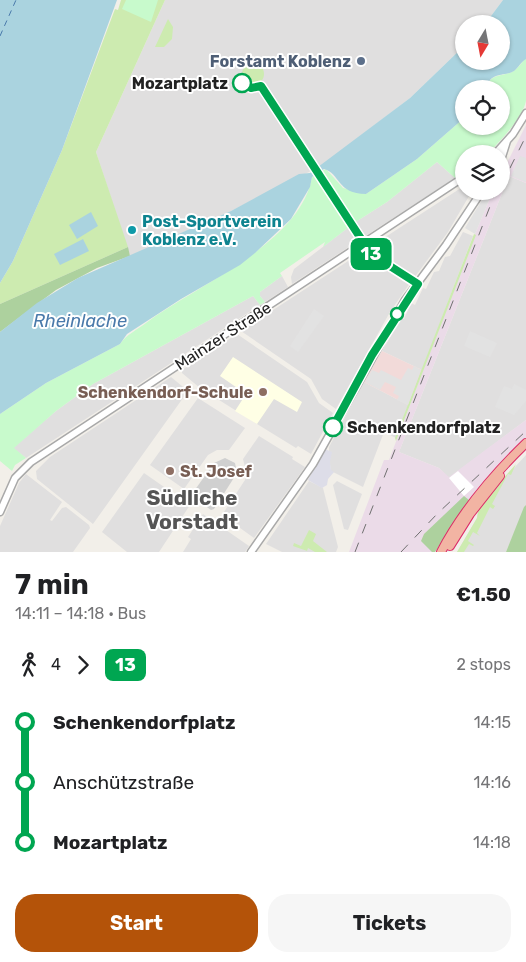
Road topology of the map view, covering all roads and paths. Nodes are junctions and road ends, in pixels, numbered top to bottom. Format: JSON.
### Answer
{"nodes":[{"id":1,"x":526,"y":113,"type":"edge"},
{"id":2,"x":507,"y":141,"type":"junction"},
{"id":3,"x":503,"y":145,"type":"edge"},
{"id":4,"x":506,"y":145,"type":"edge"},
{"id":5,"x":455,"y":183,"type":"edge"},
{"id":6,"x":475,"y":200,"type":"edge"},
{"id":7,"x":526,"y":443,"type":"edge"},
{"id":8,"x":526,"y":450,"type":"edge"},
{"id":9,"x":482,"y":492,"type":"junction"},
{"id":10,"x":471,"y":508,"type":"junction"},
{"id":11,"x":0,"y":512,"type":"edge"},
{"id":12,"x":251,"y":552,"type":"edge"},
{"id":13,"x":441,"y":552,"type":"edge"},
{"id":14,"x":447,"y":552,"type":"edge"}],
"edges":[{"from":1,"to":2,"type":"street"},
{"from":2,"to":3,"type":"street"},
{"from":2,"to":4,"type":"street"},
{"from":5,"to":11,"type":"street","name":"Mainzer Straße"},
{"from":6,"to":12,"type":"street"},
{"from":7,"to":9,"type":"highway"},
{"from":8,"to":9,"type":"highway"},
{"from":9,"to":10,"type":"highway"},
{"from":10,"to":13,"type":"highway"},
{"from":10,"to":14,"type":"highway"}]}
